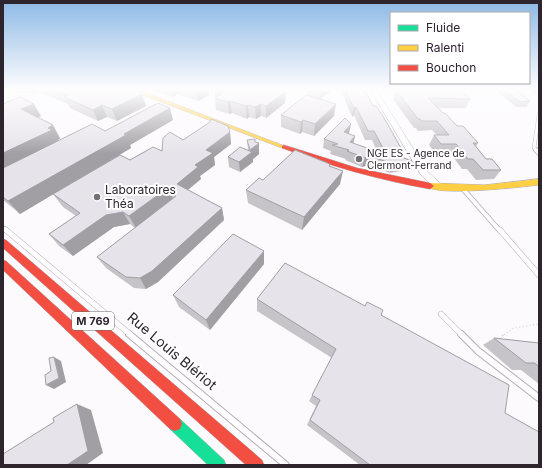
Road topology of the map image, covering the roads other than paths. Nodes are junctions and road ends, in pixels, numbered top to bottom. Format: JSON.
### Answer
{"nodes":[{"id":1,"x":189,"y":111,"type":"edge"},
{"id":2,"x":386,"y":111,"type":"edge"},
{"id":3,"x":539,"y":114,"type":"edge"},
{"id":4,"x":539,"y":153,"type":"edge"},
{"id":5,"x":424,"y":173,"type":"junction"},
{"id":6,"x":539,"y":182,"type":"edge"},
{"id":7,"x":421,"y":186,"type":"junction"},
{"id":8,"x":439,"y":188,"type":"junction"},
{"id":9,"x":463,"y":189,"type":"junction"},
{"id":10,"x":3,"y":228,"type":"edge"},
{"id":11,"x":3,"y":243,"type":"edge"},
{"id":12,"x":3,"y":264,"type":"edge"},
{"id":13,"x":539,"y":275,"type":"edge"},
{"id":14,"x":441,"y":314,"type":"dead end"},
{"id":15,"x":539,"y":398,"type":"edge"},
{"id":16,"x":219,"y":465,"type":"edge"},
{"id":17,"x":256,"y":465,"type":"edge"},
{"id":18,"x":286,"y":465,"type":"edge"}],
"edges":[{"from":1,"to":7,"type":"street"},
{"from":2,"to":5,"type":"street"},
{"from":3,"to":4,"type":"lane"},
{"from":5,"to":7,"type":"street"},
{"from":5,"to":8,"type":"street"},
{"from":6,"to":9,"type":"street"},
{"from":7,"to":8,"type":"street"},
{"from":8,"to":9,"type":"street"},
{"from":9,"to":13,"type":"lane"},
{"from":10,"to":18,"type":"lane","name":"Rue Louis Blériot"},
{"from":11,"to":17,"type":"street","number":"M 769"},
{"from":12,"to":16,"type":"street","number":"M 769"},
{"from":14,"to":15,"type":"lane"}]}
